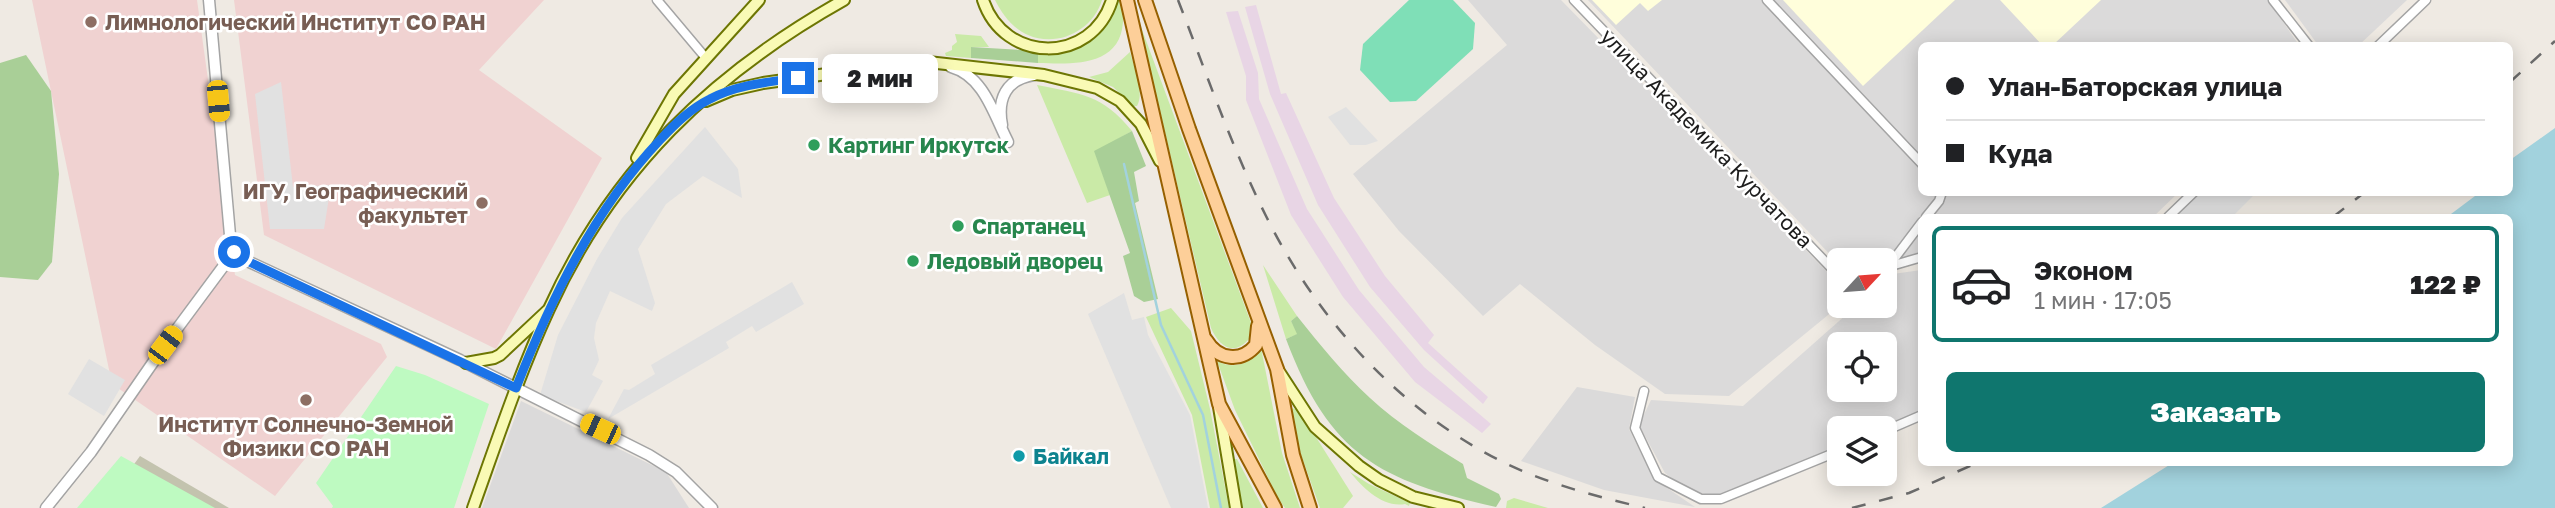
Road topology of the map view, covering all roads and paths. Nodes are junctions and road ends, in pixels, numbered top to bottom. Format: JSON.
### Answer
{"nodes":[{"id":1,"x":209,"y":0,"type":"edge"},
{"id":2,"x":657,"y":0,"type":"edge"},
{"id":3,"x":758,"y":0,"type":"edge"},
{"id":4,"x":844,"y":0,"type":"edge"},
{"id":5,"x":983,"y":0,"type":"edge"},
{"id":6,"x":1112,"y":0,"type":"edge"},
{"id":7,"x":1127,"y":0,"type":"edge"},
{"id":8,"x":1145,"y":0,"type":"edge"},
{"id":9,"x":1574,"y":0,"type":"edge"},
{"id":10,"x":1767,"y":0,"type":"edge"},
{"id":11,"x":2273,"y":0,"type":"edge"},
{"id":12,"x":2426,"y":0,"type":"edge"},
{"id":13,"x":2306,"y":42,"type":"edge"},
{"id":14,"x":2382,"y":42,"type":"edge"},
{"id":15,"x":705,"y":57,"type":"junction"},
{"id":16,"x":940,"y":64,"type":"junction"},
{"id":17,"x":1044,"y":75,"type":"junction"},
{"id":18,"x":680,"y":119,"type":"junction"},
{"id":19,"x":1918,"y":160,"type":"edge"},
{"id":20,"x":628,"y":176,"type":"junction"},
{"id":21,"x":1171,"y":191,"type":"junction"},
{"id":22,"x":1941,"y":196,"type":"edge"},
{"id":23,"x":2190,"y":196,"type":"edge"},
{"id":24,"x":1928,"y":214,"type":"edge"},
{"id":25,"x":2171,"y":214,"type":"edge"},
{"id":26,"x":1918,"y":227,"type":"edge"},
{"id":27,"x":234,"y":252,"type":"junction"},
{"id":28,"x":1897,"y":256,"type":"edge"},
{"id":29,"x":1918,"y":258,"type":"edge"},
{"id":30,"x":1827,"y":264,"type":"edge"},
{"id":31,"x":1897,"y":266,"type":"edge"},
{"id":32,"x":1254,"y":304,"type":"junction"},
{"id":33,"x":549,"y":309,"type":"junction"},
{"id":34,"x":1205,"y":336,"type":"junction"},
{"id":35,"x":466,"y":363,"type":"junction"},
{"id":36,"x":1277,"y":369,"type":"junction"},
{"id":37,"x":516,"y":388,"type":"junction"},
{"id":38,"x":1644,"y":391,"type":"dead end"},
{"id":39,"x":1219,"y":404,"type":"junction"},
{"id":40,"x":1918,"y":417,"type":"edge"},
{"id":41,"x":1897,"y":426,"type":"edge"},
{"id":42,"x":1827,"y":456,"type":"edge"},
{"id":43,"x":46,"y":508,"type":"edge"},
{"id":44,"x":473,"y":508,"type":"edge"},
{"id":45,"x":712,"y":508,"type":"edge"},
{"id":46,"x":1236,"y":508,"type":"edge"},
{"id":47,"x":1275,"y":508,"type":"edge"},
{"id":48,"x":1310,"y":508,"type":"edge"},
{"id":49,"x":1458,"y":508,"type":"edge"}],
"edges":[{"from":1,"to":27,"type":"street"},
{"from":2,"to":15,"type":"street"},
{"from":3,"to":15,"type":"main road"},
{"from":4,"to":18,"type":"main road"},
{"from":5,"to":6,"type":"main road"},
{"from":7,"to":21,"type":"main road"},
{"from":8,"to":32,"type":"main road"},
{"from":9,"to":30,"type":"street","name":"улица Академика Курчатова"},
{"from":10,"to":19,"type":"street"},
{"from":11,"to":13,"type":"street"},
{"from":12,"to":14,"type":"street"},
{"from":15,"to":20,"type":"main road"},
{"from":16,"to":17,"type":"main road"},
{"from":16,"to":17,"type":"street"},
{"from":16,"to":18,"type":"main road"},
{"from":17,"to":21,"type":"main road"},
{"from":18,"to":20,"type":"main road"},
{"from":20,"to":33,"type":"main road"},
{"from":21,"to":34,"type":"main road"},
{"from":22,"to":24,"type":"street"},
{"from":23,"to":25,"type":"street"},
{"from":26,"to":28,"type":"street"},
{"from":27,"to":35,"type":"street"},
{"from":27,"to":43,"type":"street"},
{"from":29,"to":31,"type":"street"},
{"from":32,"to":34,"type":"main road"},
{"from":32,"to":36,"type":"main road"},
{"from":33,"to":35,"type":"main road"},
{"from":33,"to":37,"type":"main road"},
{"from":34,"to":39,"type":"main road"},
{"from":35,"to":37,"type":"street"},
{"from":36,"to":48,"type":"main road"},
{"from":36,"to":49,"type":"main road"},
{"from":37,"to":44,"type":"main road"},
{"from":37,"to":45,"type":"street"},
{"from":38,"to":42,"type":"street"},
{"from":39,"to":46,"type":"main road"},
{"from":39,"to":47,"type":"main road"},
{"from":40,"to":41,"type":"street"}]}
